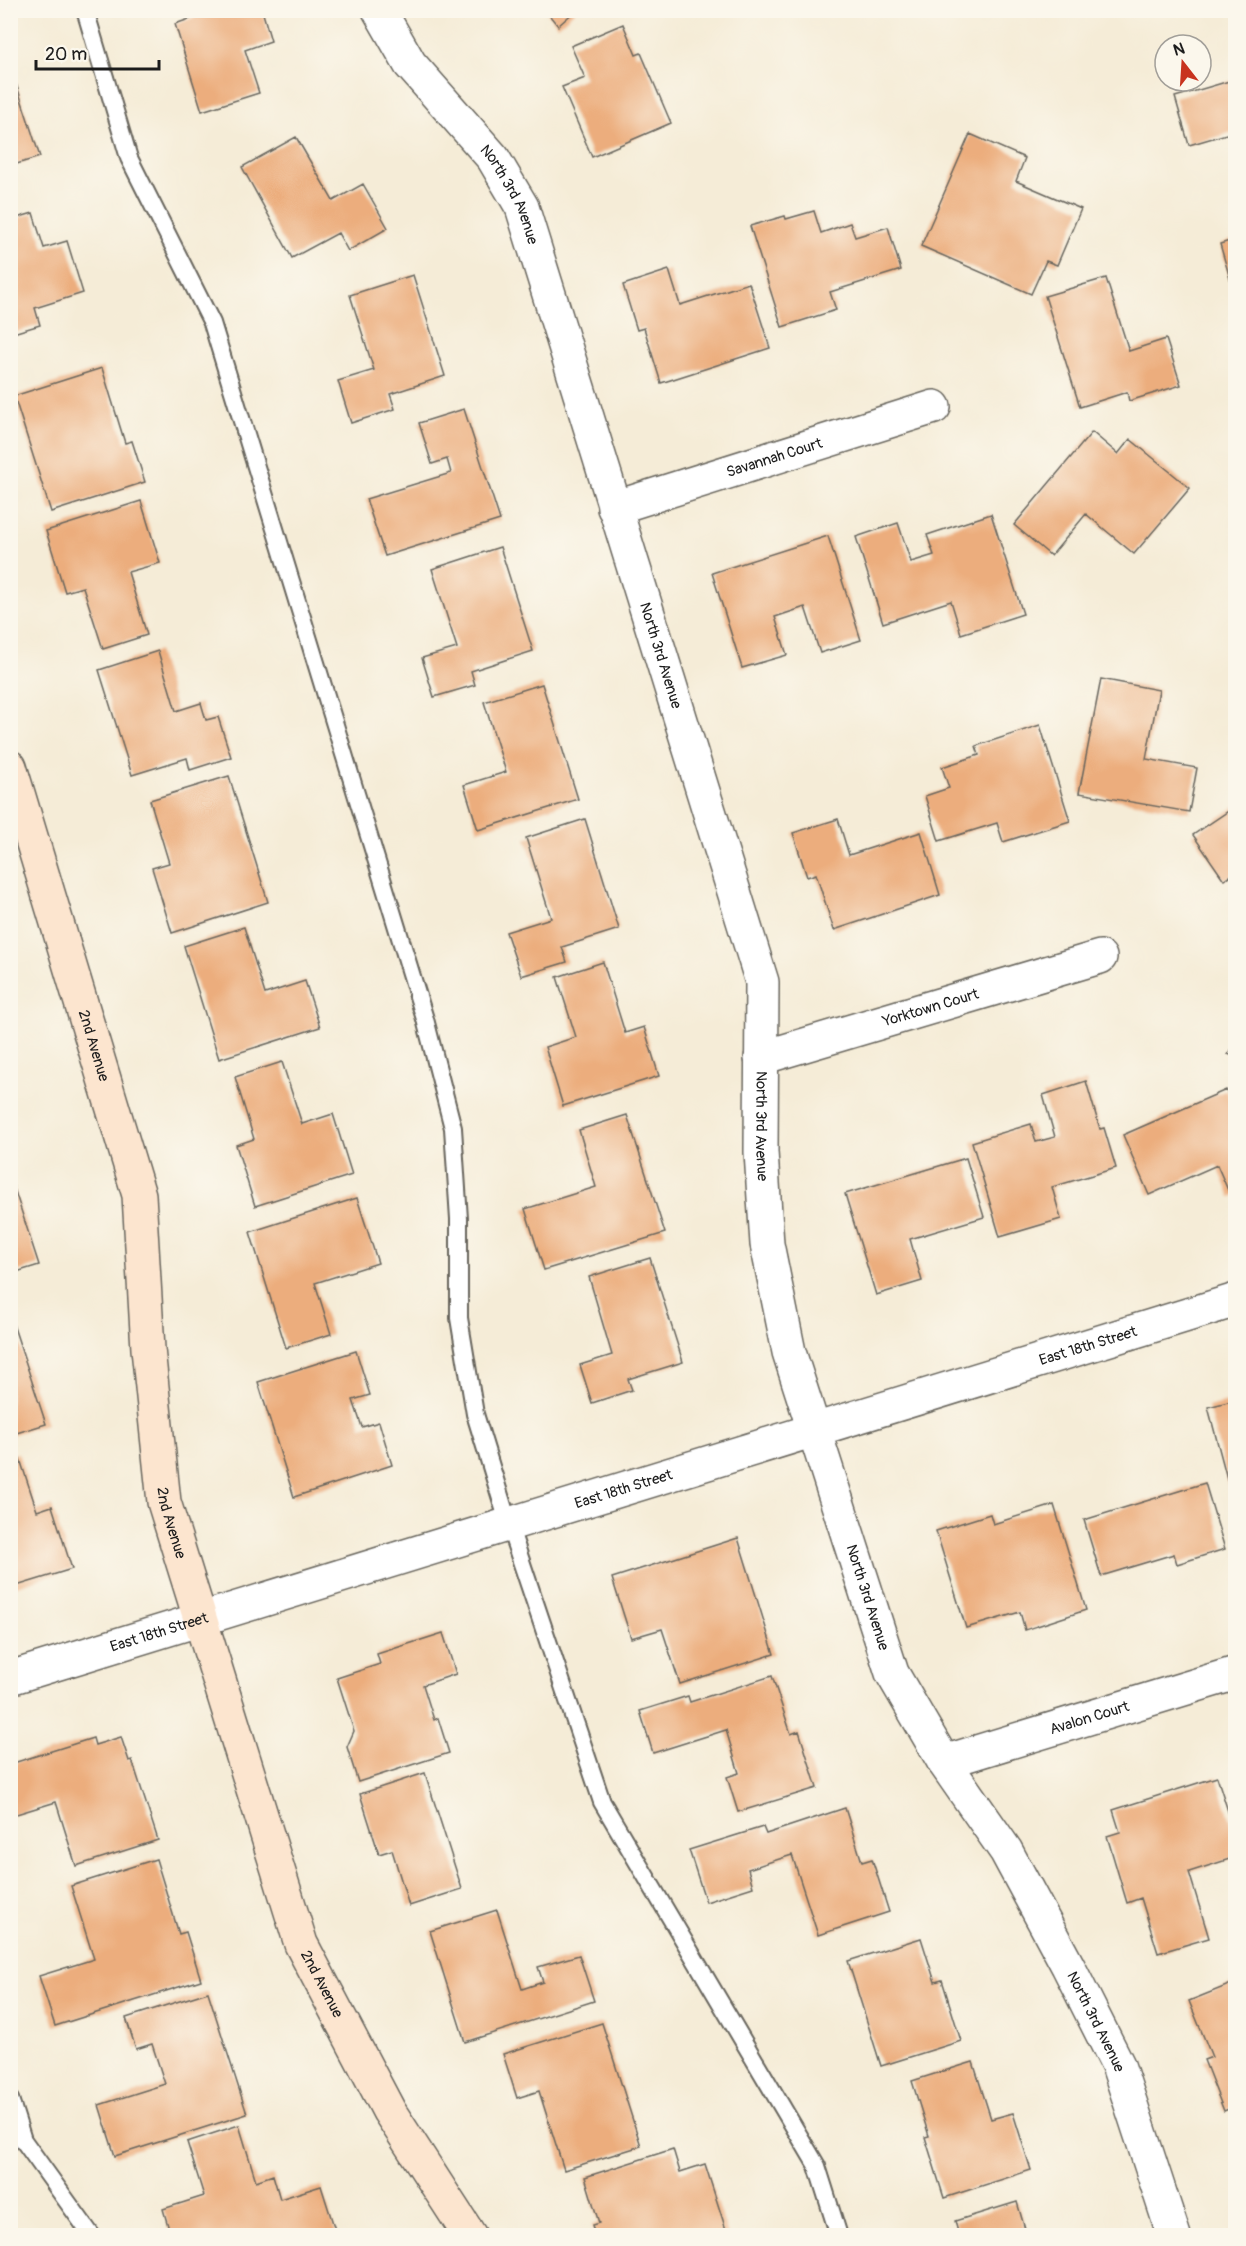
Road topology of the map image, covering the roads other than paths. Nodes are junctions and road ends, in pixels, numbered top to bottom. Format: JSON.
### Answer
{"nodes":[{"id":1,"x":85,"y":10,"type":"edge"},
{"id":2,"x":379,"y":10,"type":"edge"},
{"id":3,"x":934,"y":407,"type":"dead end"},
{"id":4,"x":614,"y":508,"type":"junction"},
{"id":5,"x":10,"y":767,"type":"edge"},
{"id":6,"x":1100,"y":957,"type":"dead end"},
{"id":7,"x":761,"y":1058,"type":"junction"},
{"id":8,"x":1236,"y":1300,"type":"edge"},
{"id":9,"x":814,"y":1429,"type":"junction"},
{"id":10,"x":508,"y":1522,"type":"junction"},
{"id":11,"x":201,"y":1618,"type":"junction"},
{"id":12,"x":1236,"y":1673,"type":"edge"},
{"id":13,"x":10,"y":1678,"type":"edge"},
{"id":14,"x":944,"y":1762,"type":"junction"},
{"id":15,"x":10,"y":2099,"type":"edge"},
{"id":16,"x":92,"y":2235,"type":"edge"},
{"id":17,"x":470,"y":2235,"type":"edge"},
{"id":18,"x":839,"y":2235,"type":"edge"},
{"id":19,"x":1174,"y":2235,"type":"edge"}],
"edges":[{"from":1,"to":10,"type":"lane"},
{"from":2,"to":4,"type":"street","name":"North 3rd Avenue"},
{"from":3,"to":4,"type":"street","name":"Savannah Court"},
{"from":4,"to":7,"type":"street","name":"North 3rd Avenue"},
{"from":5,"to":11,"type":"street","name":"2nd Avenue"},
{"from":6,"to":7,"type":"street","name":"Yorktown Court"},
{"from":7,"to":9,"type":"street","name":"North 3rd Avenue"},
{"from":8,"to":9,"type":"street","name":"East 18th Street"},
{"from":9,"to":10,"type":"street","name":"East 18th Street"},
{"from":9,"to":14,"type":"street","name":"North 3rd Avenue"},
{"from":10,"to":11,"type":"street","name":"East 18th Street"},
{"from":10,"to":18,"type":"lane"},
{"from":11,"to":13,"type":"street","name":"East 18th Street"},
{"from":11,"to":17,"type":"street","name":"2nd Avenue"},
{"from":12,"to":14,"type":"street","name":"Avalon Court"},
{"from":14,"to":19,"type":"street","name":"North 3rd Avenue"},
{"from":15,"to":16,"type":"lane"}]}
